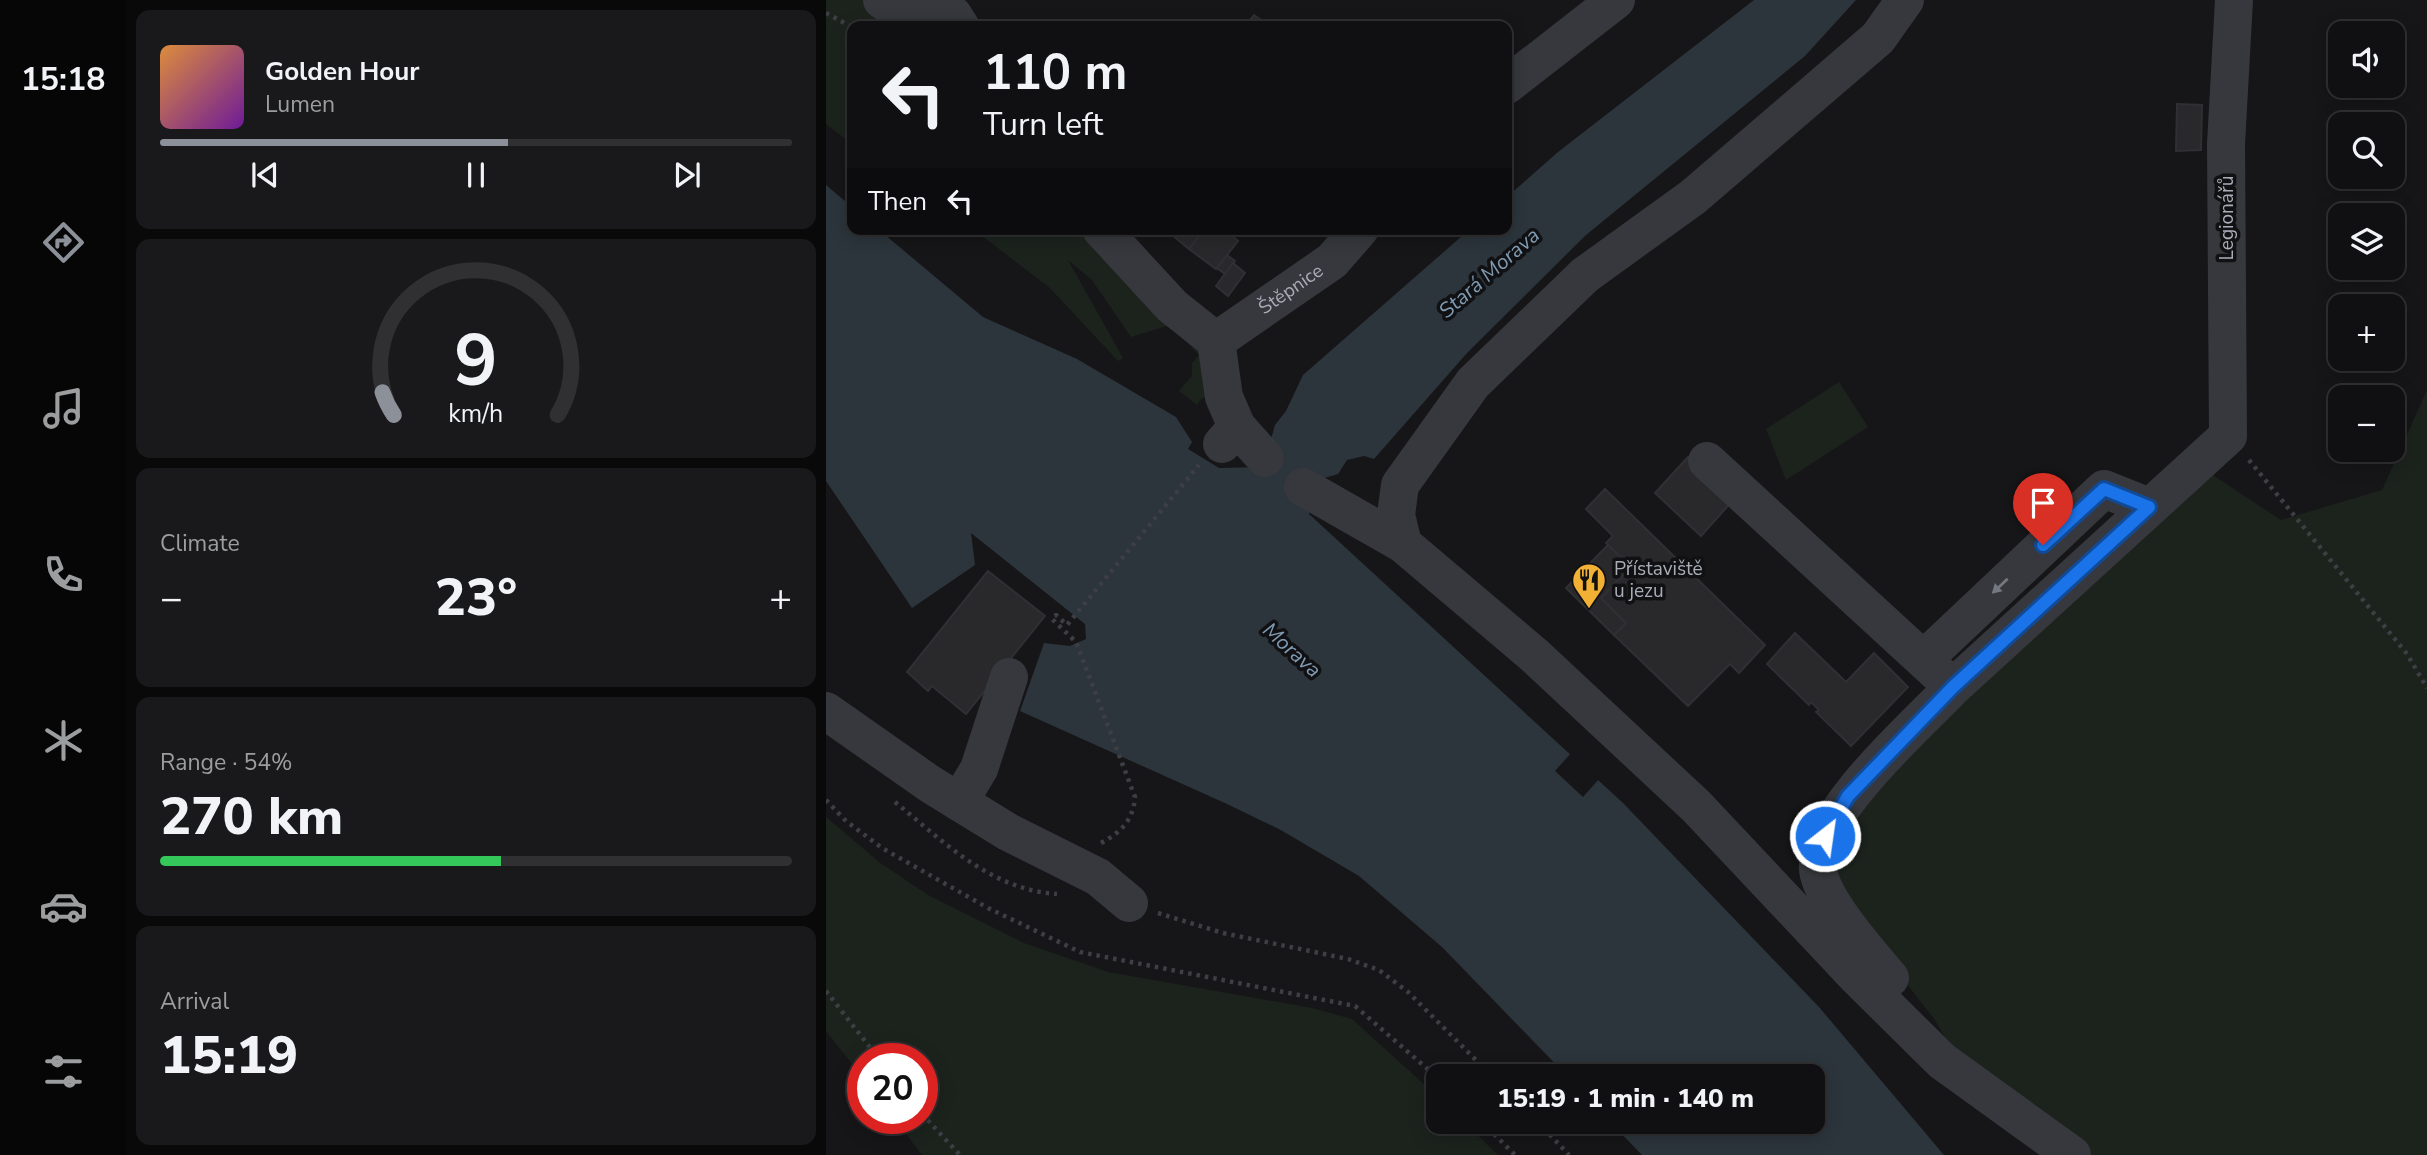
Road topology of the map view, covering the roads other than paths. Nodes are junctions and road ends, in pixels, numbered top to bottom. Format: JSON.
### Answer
{"nodes":[{"id":1,"x":882,"y":0,"type":"edge"},
{"id":2,"x":933,"y":0,"type":"edge"},
{"id":3,"x":1616,"y":0,"type":"edge"},
{"id":4,"x":1905,"y":0,"type":"edge"},
{"id":5,"x":2234,"y":0,"type":"edge"},
{"id":6,"x":912,"y":21,"type":"edge"},
{"id":7,"x":957,"y":21,"type":"edge"},
{"id":8,"x":1512,"y":81,"type":"edge"},
{"id":9,"x":1106,"y":235,"type":"edge"},
{"id":10,"x":1355,"y":235,"type":"edge"},
{"id":11,"x":1216,"y":341,"type":"junction"},
{"id":12,"x":1265,"y":458,"type":"dead end"},
{"id":13,"x":1707,"y":461,"type":"dead end"},
{"id":14,"x":1400,"y":485,"type":"junction"},
{"id":15,"x":2149,"y":507,"type":"junction"},
{"id":16,"x":1403,"y":544,"type":"junction"},
{"id":17,"x":1924,"y":659,"type":"junction"},
{"id":18,"x":1009,"y":677,"type":"dead end"},
{"id":19,"x":1953,"y":687,"type":"junction"},
{"id":20,"x":826,"y":711,"type":"edge"},
{"id":21,"x":959,"y":802,"type":"junction"},
{"id":22,"x":1129,"y":902,"type":"road end"},
{"id":23,"x":1942,"y":1061,"type":"junction"},
{"id":24,"x":2072,"y":1155,"type":"edge"}],
"edges":[{"from":1,"to":6,"type":"street"},
{"from":2,"to":7,"type":"street"},
{"from":3,"to":8,"type":"street"},
{"from":4,"to":14,"type":"street"},
{"from":5,"to":15,"type":"street","name":"Legionářů"},
{"from":9,"to":11,"type":"street"},
{"from":10,"to":11,"type":"street","name":"Štěpnice"},
{"from":11,"to":12,"type":"street"},
{"from":13,"to":17,"type":"street"},
{"from":14,"to":16,"type":"street"},
{"from":14,"to":16,"type":"street"},
{"from":15,"to":17,"type":"street","one_way":true},
{"from":15,"to":19,"type":"street"},
{"from":16,"to":23,"type":"street"},
{"from":17,"to":19,"type":"street"},
{"from":18,"to":21,"type":"street"},
{"from":19,"to":23,"type":"street"},
{"from":20,"to":21,"type":"street"},
{"from":21,"to":22,"type":"street"},
{"from":23,"to":24,"type":"street"}]}
